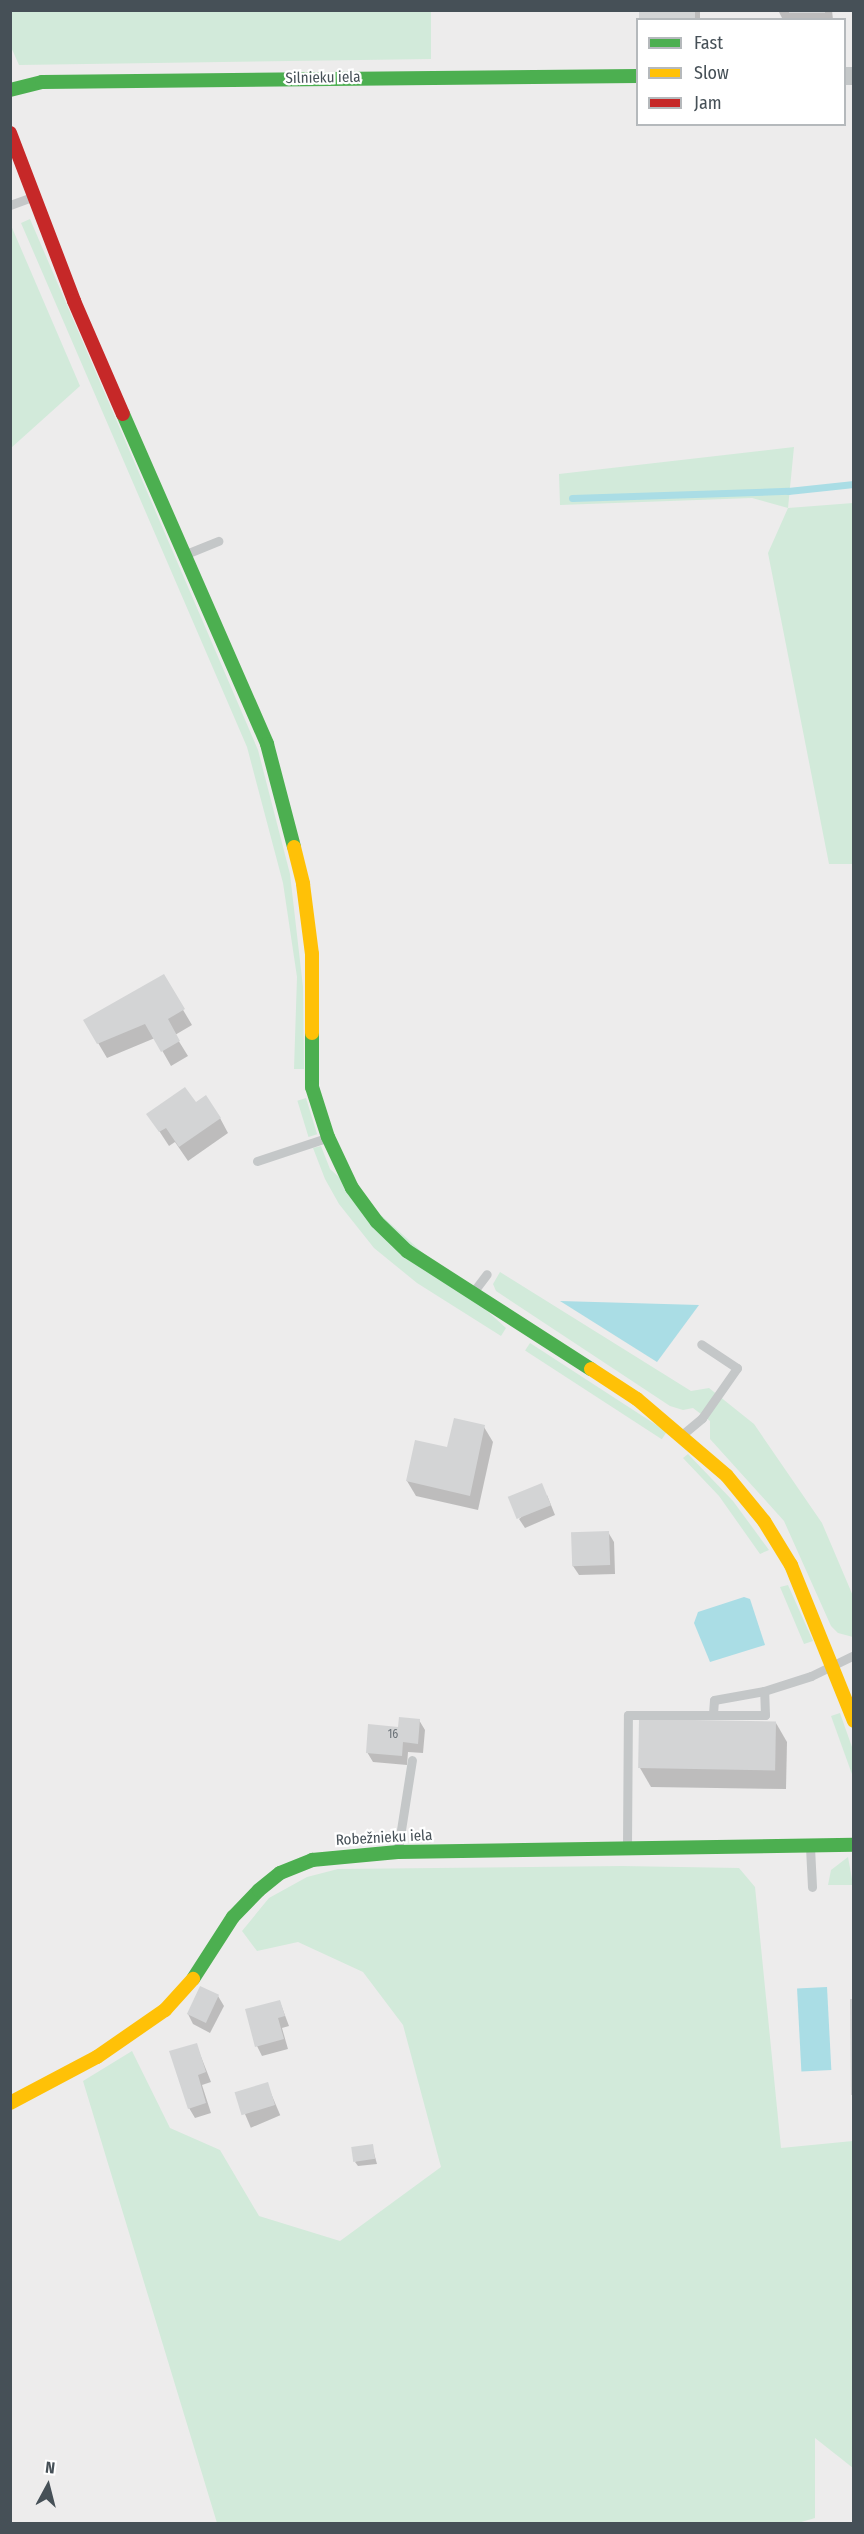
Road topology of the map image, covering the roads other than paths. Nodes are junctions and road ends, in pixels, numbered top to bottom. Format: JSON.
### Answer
{"nodes":[{"id":1,"x":636,"y":76,"type":"edge"},
{"id":2,"x":10,"y":90,"type":"edge"},
{"id":3,"x":10,"y":133,"type":"edge"},
{"id":4,"x":32,"y":197,"type":"junction"},
{"id":5,"x":10,"y":205,"type":"edge"},
{"id":6,"x":218,"y":541,"type":"dead end"},
{"id":7,"x":186,"y":554,"type":"junction"},
{"id":8,"x":328,"y":1137,"type":"junction"},
{"id":9,"x":257,"y":1161,"type":"dead end"},
{"id":10,"x":487,"y":1274,"type":"dead end"},
{"id":11,"x":473,"y":1293,"type":"junction"},
{"id":12,"x":701,"y":1344,"type":"dead end"},
{"id":13,"x":683,"y":1434,"type":"junction"},
{"id":14,"x":854,"y":1655,"type":"edge"},
{"id":15,"x":833,"y":1664,"type":"junction"},
{"id":16,"x":764,"y":1691,"type":"junction"},
{"id":17,"x":713,"y":1714,"type":"junction"},
{"id":18,"x":854,"y":1721,"type":"edge"},
{"id":19,"x":412,"y":1760,"type":"dead end"},
{"id":20,"x":854,"y":1845,"type":"edge"},
{"id":21,"x":810,"y":1846,"type":"junction"},
{"id":22,"x":627,"y":1851,"type":"junction"},
{"id":23,"x":398,"y":1852,"type":"junction"},
{"id":24,"x":812,"y":1887,"type":"dead end"},
{"id":25,"x":10,"y":2103,"type":"edge"}],
"edges":[{"from":1,"to":2,"type":"street","name":"Silnieku iela"},
{"from":3,"to":4,"type":"street"},
{"from":4,"to":5,"type":"lane"},
{"from":4,"to":7,"type":"street"},
{"from":6,"to":7,"type":"lane"},
{"from":7,"to":8,"type":"street"},
{"from":8,"to":9,"type":"lane"},
{"from":8,"to":11,"type":"street"},
{"from":10,"to":11,"type":"lane"},
{"from":11,"to":13,"type":"street"},
{"from":12,"to":13,"type":"lane"},
{"from":13,"to":15,"type":"street"},
{"from":14,"to":15,"type":"lane"},
{"from":15,"to":16,"type":"lane"},
{"from":15,"to":18,"type":"street"},
{"from":16,"to":17,"type":"lane"},
{"from":16,"to":17,"type":"lane"},
{"from":17,"to":22,"type":"lane"},
{"from":19,"to":23,"type":"lane"},
{"from":20,"to":21,"type":"street","name":"Robežnieku iela"},
{"from":21,"to":22,"type":"street","name":"Robežnieku iela"},
{"from":21,"to":24,"type":"lane"},
{"from":22,"to":23,"type":"street","name":"Robežnieku iela"},
{"from":23,"to":25,"type":"street","name":"Robežnieku iela"}]}
